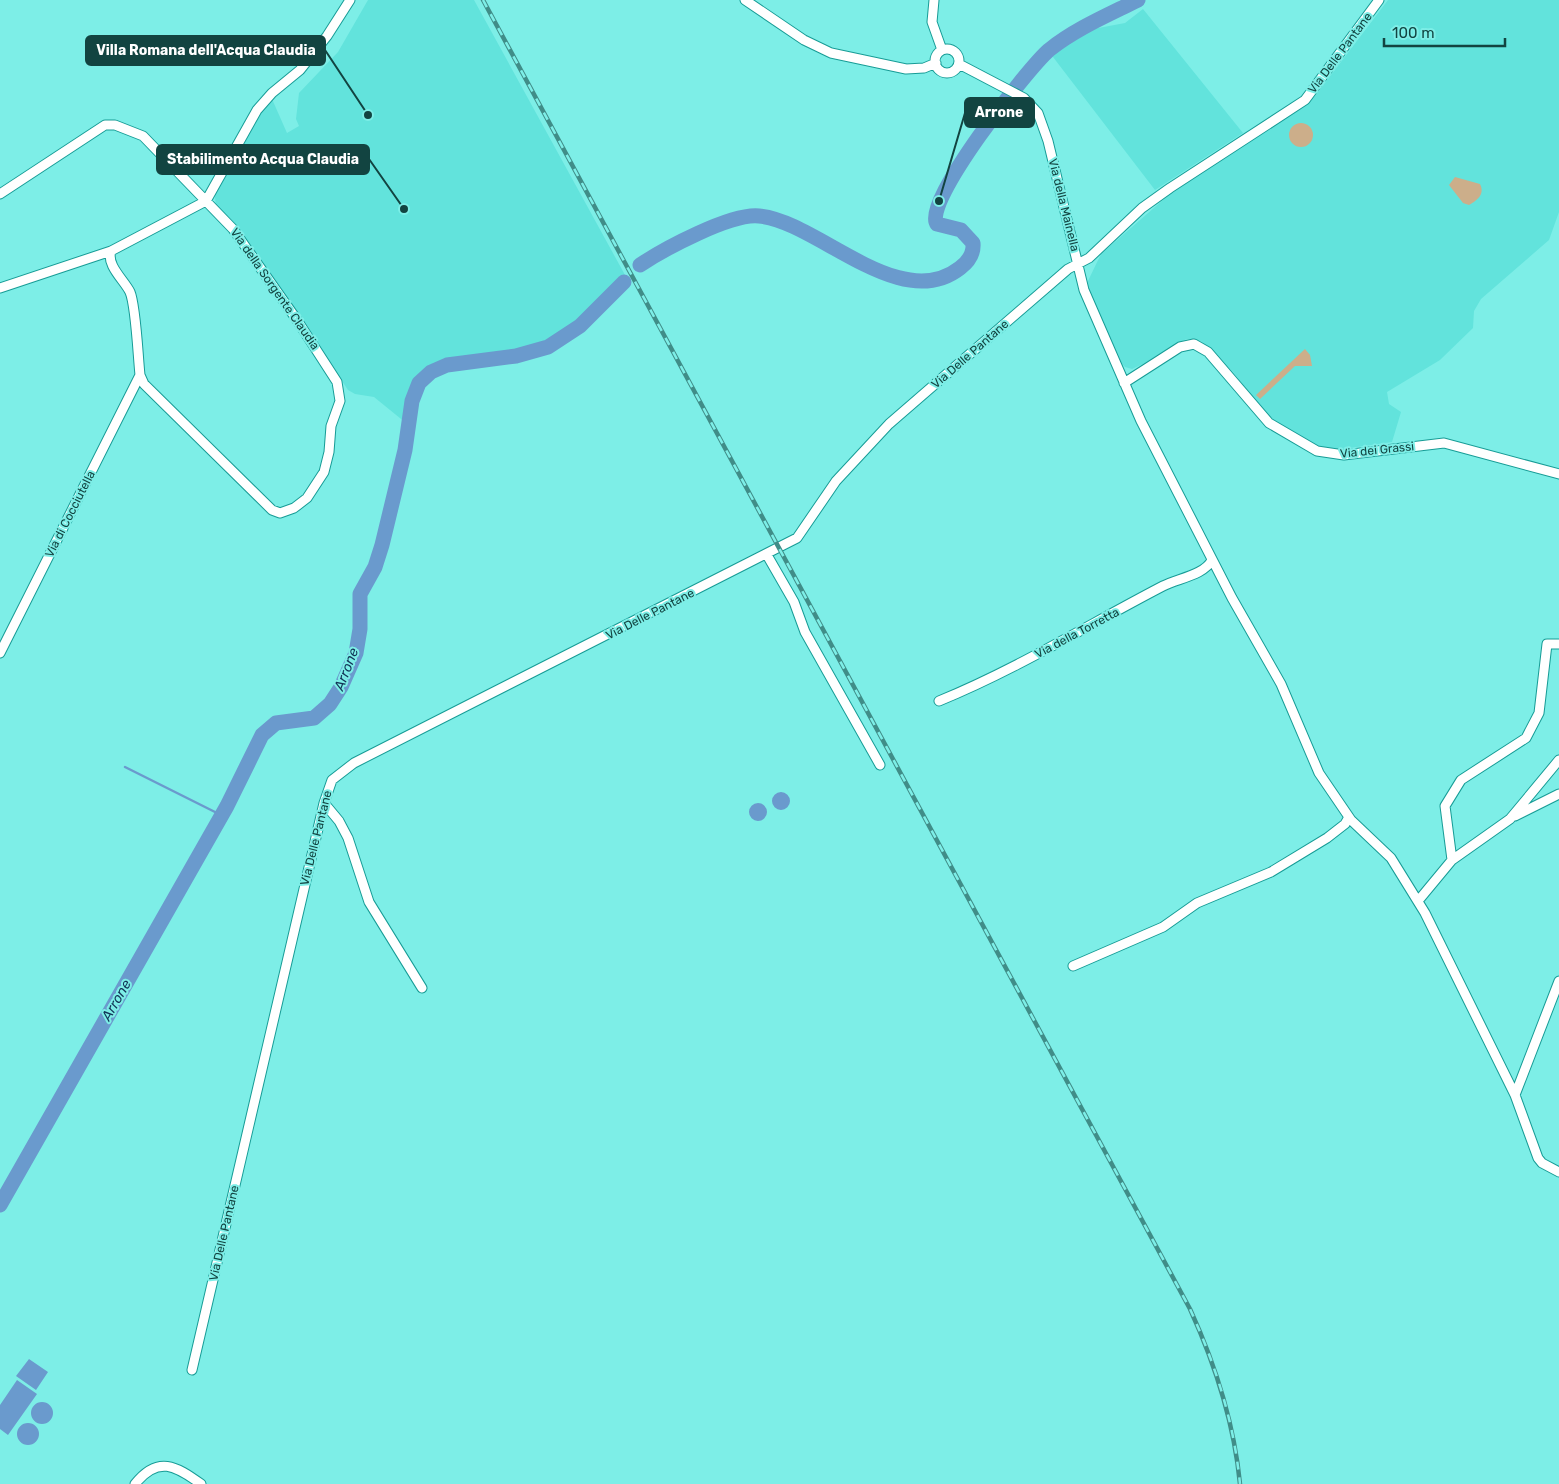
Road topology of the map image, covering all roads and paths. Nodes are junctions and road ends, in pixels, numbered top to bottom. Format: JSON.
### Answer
{"nodes":[{"id":1,"x":350,"y":0,"type":"edge"},
{"id":2,"x":745,"y":0,"type":"edge"},
{"id":3,"x":934,"y":0,"type":"edge"},
{"id":4,"x":1379,"y":0,"type":"edge"},
{"id":5,"x":942,"y":50,"type":"junction"},
{"id":6,"x":936,"y":63,"type":"junction"},
{"id":7,"x":959,"y":64,"type":"junction"},
{"id":8,"x":0,"y":194,"type":"edge"},
{"id":9,"x":206,"y":202,"type":"junction"},
{"id":10,"x":111,"y":251,"type":"junction"},
{"id":11,"x":1078,"y":263,"type":"junction"},
{"id":12,"x":0,"y":288,"type":"edge"},
{"id":13,"x":140,"y":375,"type":"junction"},
{"id":14,"x":1124,"y":383,"type":"junction"},
{"id":15,"x":1559,"y":474,"type":"edge"},
{"id":16,"x":767,"y":555,"type":"junction"},
{"id":17,"x":1212,"y":560,"type":"junction"},
{"id":18,"x":1559,"y":644,"type":"edge"},
{"id":19,"x":0,"y":652,"type":"edge"},
{"id":20,"x":939,"y":701,"type":"dead end"},
{"id":21,"x":1559,"y":760,"type":"edge"},
{"id":22,"x":880,"y":765,"type":"dead end"},
{"id":23,"x":1559,"y":794,"type":"edge"},
{"id":24,"x":324,"y":803,"type":"junction"},
{"id":25,"x":1349,"y":817,"type":"junction"},
{"id":26,"x":1510,"y":819,"type":"junction"},
{"id":27,"x":1452,"y":860,"type":"junction"},
{"id":28,"x":1418,"y":901,"type":"junction"},
{"id":29,"x":1073,"y":966,"type":"dead end"},
{"id":30,"x":1559,"y":981,"type":"edge"},
{"id":31,"x":422,"y":988,"type":"dead end"},
{"id":32,"x":1515,"y":1095,"type":"junction"},
{"id":33,"x":1559,"y":1172,"type":"edge"},
{"id":34,"x":192,"y":1370,"type":"dead end"},
{"id":35,"x":135,"y":1484,"type":"edge"},
{"id":36,"x":201,"y":1484,"type":"edge"}],
"edges":[{"from":1,"to":9,"type":"street"},
{"from":2,"to":6,"type":"street"},
{"from":3,"to":5,"type":"street"},
{"from":4,"to":11,"type":"street","name":"Via Delle Pantane"},
{"from":5,"to":6,"type":"street"},
{"from":5,"to":7,"type":"street"},
{"from":6,"to":7,"type":"street"},
{"from":7,"to":11,"type":"street","name":"Via della Mainella"},
{"from":8,"to":9,"type":"street","name":"Via della Sorgente Claudia"},
{"from":9,"to":10,"type":"street"},
{"from":9,"to":13,"type":"street","name":"Via della Sorgente Claudia"},
{"from":10,"to":12,"type":"street"},
{"from":10,"to":13,"type":"street"},
{"from":11,"to":14,"type":"street","name":"Via della Mainella"},
{"from":11,"to":16,"type":"street","name":"Via Delle Pantane"},
{"from":13,"to":19,"type":"street","name":"Via di Cocciutella"},
{"from":14,"to":15,"type":"street","name":"Via dei Grassi"},
{"from":14,"to":17,"type":"street","name":"Via della Mainella"},
{"from":16,"to":22,"type":"street"},
{"from":16,"to":24,"type":"street","name":"Via Delle Pantane"},
{"from":17,"to":20,"type":"street","name":"Via della Torretta"},
{"from":17,"to":25,"type":"street","name":"Via della Mainella"},
{"from":18,"to":27,"type":"street"},
{"from":21,"to":26,"type":"street"},
{"from":23,"to":26,"type":"street"},
{"from":24,"to":31,"type":"street"},
{"from":24,"to":34,"type":"street","name":"Via Delle Pantane"},
{"from":25,"to":28,"type":"street","name":"Via della Mainella"},
{"from":25,"to":29,"type":"street"},
{"from":26,"to":27,"type":"street"},
{"from":27,"to":28,"type":"street"},
{"from":28,"to":32,"type":"street","name":"Via della Mainella"},
{"from":30,"to":32,"type":"street"},
{"from":32,"to":33,"type":"street","name":"Via della Mainella"},
{"from":35,"to":36,"type":"street"}]}
